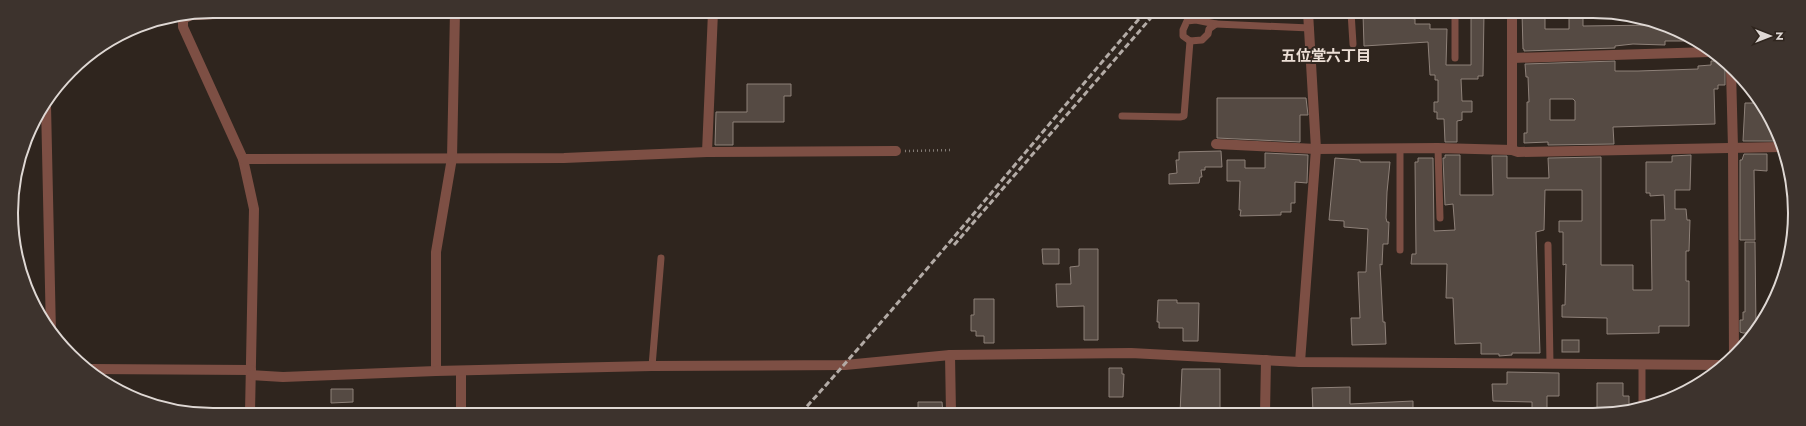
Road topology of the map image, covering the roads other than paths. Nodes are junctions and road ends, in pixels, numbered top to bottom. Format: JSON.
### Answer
{"nodes":[{"id":1,"x":455,"y":18,"type":"edge"},
{"id":2,"x":713,"y":18,"type":"edge"},
{"id":3,"x":1309,"y":18,"type":"edge"},
{"id":4,"x":1351,"y":18,"type":"edge"},
{"id":5,"x":1455,"y":18,"type":"edge"},
{"id":6,"x":1512,"y":18,"type":"edge"},
{"id":7,"x":184,"y":21,"type":"edge"},
{"id":8,"x":1216,"y":24,"type":"junction"},
{"id":9,"x":1310,"y":28,"type":"junction"},
{"id":10,"x":1190,"y":41,"type":"junction"},
{"id":11,"x":1353,"y":44,"type":"dead end"},
{"id":12,"x":1703,"y":52,"type":"edge"},
{"id":13,"x":1455,"y":58,"type":"dead end"},
{"id":14,"x":1512,"y":58,"type":"junction"},
{"id":15,"x":1731,"y":75,"type":"edge"},
{"id":16,"x":46,"y":112,"type":"edge"},
{"id":17,"x":1122,"y":116,"type":"dead end"},
{"id":18,"x":1216,"y":144,"type":"dead end"},
{"id":19,"x":1777,"y":147,"type":"edge"},
{"id":20,"x":1438,"y":148,"type":"junction"},
{"id":21,"x":1733,"y":148,"type":"junction"},
{"id":22,"x":1316,"y":149,"type":"junction"},
{"id":23,"x":1400,"y":149,"type":"junction"},
{"id":24,"x":1512,"y":150,"type":"junction"},
{"id":25,"x":896,"y":151,"type":"road end"},
{"id":26,"x":707,"y":152,"type":"junction"},
{"id":27,"x":452,"y":158,"type":"junction"},
{"id":28,"x":243,"y":159,"type":"junction"},
{"id":29,"x":1440,"y":218,"type":"dead end"},
{"id":30,"x":1548,"y":245,"type":"dead end"},
{"id":31,"x":1400,"y":250,"type":"dead end"},
{"id":32,"x":661,"y":258,"type":"dead end"},
{"id":33,"x":51,"y":321,"type":"edge"},
{"id":34,"x":1734,"y":348,"type":"edge"},
{"id":35,"x":950,"y":355,"type":"junction"},
{"id":36,"x":1266,"y":360,"type":"junction"},
{"id":37,"x":1300,"y":362,"type":"junction"},
{"id":38,"x":1550,"y":364,"type":"junction"},
{"id":39,"x":1642,"y":365,"type":"junction"},
{"id":40,"x":1716,"y":365,"type":"edge"},
{"id":41,"x":652,"y":366,"type":"junction"},
{"id":42,"x":96,"y":369,"type":"edge"},
{"id":43,"x":436,"y":371,"type":"junction"},
{"id":44,"x":461,"y":371,"type":"junction"},
{"id":45,"x":251,"y":372,"type":"junction"},
{"id":46,"x":1642,"y":401,"type":"edge"},
{"id":47,"x":250,"y":408,"type":"edge"},
{"id":48,"x":461,"y":408,"type":"edge"},
{"id":49,"x":951,"y":408,"type":"edge"},
{"id":50,"x":1265,"y":408,"type":"edge"}],
"edges":[{"from":1,"to":27,"type":"street"},
{"from":2,"to":26,"type":"street"},
{"from":3,"to":9,"type":"street"},
{"from":4,"to":11,"type":"lane"},
{"from":5,"to":13,"type":"lane"},
{"from":6,"to":14,"type":"street"},
{"from":7,"to":28,"type":"street"},
{"from":8,"to":9,"type":"lane"},
{"from":8,"to":10,"type":"lane"},
{"from":8,"to":10,"type":"lane"},
{"from":9,"to":22,"type":"street"},
{"from":10,"to":17,"type":"lane"},
{"from":12,"to":14,"type":"street"},
{"from":14,"to":24,"type":"street"},
{"from":15,"to":21,"type":"street"},
{"from":16,"to":33,"type":"street"},
{"from":18,"to":22,"type":"street"},
{"from":19,"to":21,"type":"street"},
{"from":20,"to":23,"type":"street"},
{"from":20,"to":24,"type":"street"},
{"from":20,"to":29,"type":"lane"},
{"from":21,"to":24,"type":"street"},
{"from":21,"to":34,"type":"street"},
{"from":22,"to":23,"type":"street"},
{"from":22,"to":37,"type":"street"},
{"from":23,"to":31,"type":"lane"},
{"from":25,"to":26,"type":"street"},
{"from":26,"to":27,"type":"street"},
{"from":27,"to":28,"type":"street"},
{"from":27,"to":43,"type":"street"},
{"from":28,"to":45,"type":"street"},
{"from":30,"to":38,"type":"lane"},
{"from":32,"to":41,"type":"lane"},
{"from":35,"to":36,"type":"street"},
{"from":35,"to":41,"type":"street"},
{"from":35,"to":49,"type":"street"},
{"from":36,"to":37,"type":"street"},
{"from":36,"to":50,"type":"street"},
{"from":37,"to":38,"type":"street"},
{"from":38,"to":39,"type":"street"},
{"from":39,"to":40,"type":"street"},
{"from":39,"to":46,"type":"lane"},
{"from":41,"to":44,"type":"street"},
{"from":42,"to":45,"type":"street"},
{"from":43,"to":44,"type":"street"},
{"from":43,"to":45,"type":"street"},
{"from":44,"to":48,"type":"street"},
{"from":45,"to":47,"type":"street"}]}
